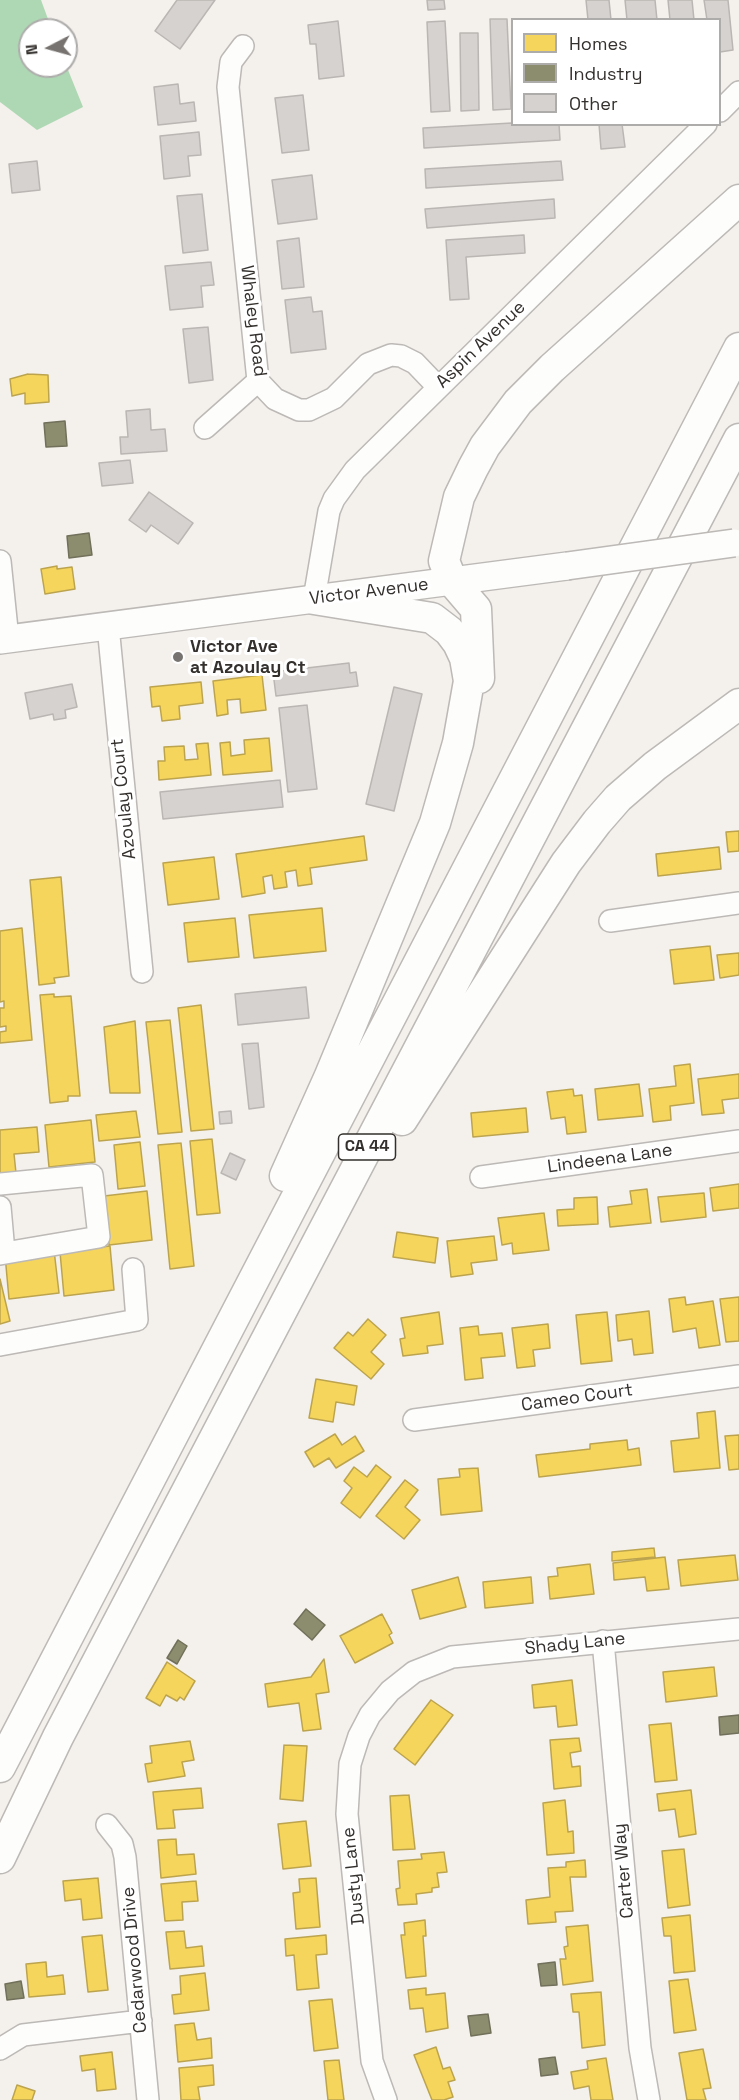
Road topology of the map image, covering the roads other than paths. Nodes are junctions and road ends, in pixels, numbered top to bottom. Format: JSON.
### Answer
{"nodes":[{"id":1,"x":243,"y":46,"type":"dead end"},
{"id":2,"x":739,"y":92,"type":"edge"},
{"id":3,"x":721,"y":110,"type":"edge"},
{"id":4,"x":704,"y":126,"type":"edge"},
{"id":5,"x":739,"y":200,"type":"edge"},
{"id":6,"x":739,"y":348,"type":"edge"},
{"id":7,"x":258,"y":381,"type":"junction"},
{"id":8,"x":438,"y":387,"type":"junction"},
{"id":9,"x":205,"y":428,"type":"dead end"},
{"id":10,"x":739,"y":439,"type":"edge"},
{"id":11,"x":736,"y":543,"type":"edge"},
{"id":12,"x":0,"y":561,"type":"edge"},
{"id":13,"x":452,"y":581,"type":"junction"},
{"id":14,"x":314,"y":599,"type":"junction"},
{"id":15,"x":108,"y":626,"type":"junction"},
{"id":16,"x":4,"y":640,"type":"edge"},
{"id":17,"x":739,"y":704,"type":"edge"},
{"id":18,"x":435,"y":823,"type":"junction"},
{"id":19,"x":739,"y":903,"type":"edge"},
{"id":20,"x":610,"y":921,"type":"dead end"},
{"id":21,"x":142,"y":972,"type":"dead end"},
{"id":22,"x":739,"y":1141,"type":"edge"},
{"id":23,"x":481,"y":1177,"type":"dead end"},
{"id":24,"x":0,"y":1184,"type":"edge"},
{"id":25,"x":338,"y":1203,"type":"junction"},
{"id":26,"x":0,"y":1207,"type":"edge"},
{"id":27,"x":2,"y":1253,"type":"edge"},
{"id":28,"x":133,"y":1269,"type":"dead end"},
{"id":29,"x":234,"y":1314,"type":"junction"},
{"id":30,"x":0,"y":1345,"type":"edge"},
{"id":31,"x":739,"y":1376,"type":"edge"},
{"id":32,"x":414,"y":1420,"type":"dead end"},
{"id":33,"x":76,"y":1616,"type":"junction"},
{"id":34,"x":739,"y":1629,"type":"edge"},
{"id":35,"x":603,"y":1641,"type":"junction"},
{"id":36,"x":414,"y":1672,"type":"joint"},
{"id":37,"x":0,"y":1738,"type":"edge"},
{"id":38,"x":0,"y":1767,"type":"edge"},
{"id":39,"x":107,"y":1825,"type":"dead end"},
{"id":40,"x":0,"y":1858,"type":"edge"},
{"id":41,"x":141,"y":2021,"type":"junction"},
{"id":42,"x":0,"y":2049,"type":"edge"},
{"id":43,"x":148,"y":2100,"type":"edge"},
{"id":44,"x":386,"y":2100,"type":"edge"},
{"id":45,"x":649,"y":2100,"type":"edge"}],
"edges":[{"from":1,"to":7,"type":"street","name":"Whaley Road"},
{"from":2,"to":3,"type":"street"},
{"from":4,"to":8,"type":"street","name":"Aspin Avenue"},
{"from":5,"to":13,"type":"highway"},
{"from":6,"to":29,"type":"highway","number":"CA 44"},
{"from":7,"to":8,"type":"street","name":"Whaley Road"},
{"from":7,"to":9,"type":"street"},
{"from":8,"to":14,"type":"street","name":"Aspin Avenue"},
{"from":10,"to":25,"type":"highway","number":"CA 44"},
{"from":11,"to":13,"type":"main road","name":"Victor Avenue","bridge":true},
{"from":12,"to":16,"type":"street"},
{"from":13,"to":14,"type":"main road","name":"Victor Avenue"},
{"from":13,"to":18,"type":"highway"},
{"from":14,"to":15,"type":"main road","name":"Victor Avenue"},
{"from":14,"to":18,"type":"highway"},
{"from":15,"to":16,"type":"main road","name":"Victor Avenue"},
{"from":15,"to":21,"type":"street","name":"Azoulay Court"},
{"from":17,"to":25,"type":"highway"},
{"from":18,"to":29,"type":"highway"},
{"from":19,"to":20,"type":"street"},
{"from":22,"to":23,"type":"street","name":"Lindeena Lane"},
{"from":24,"to":27,"type":"street"},
{"from":25,"to":40,"type":"highway","number":"CA 44"},
{"from":26,"to":27,"type":"street"},
{"from":28,"to":30,"type":"street"},
{"from":29,"to":33,"type":"highway","number":"CA 44"},
{"from":31,"to":32,"type":"street","name":"Cameo Court"},
{"from":33,"to":37,"type":"highway"},
{"from":33,"to":38,"type":"highway","number":"CA 44"},
{"from":34,"to":35,"type":"street","name":"Shady Lane"},
{"from":35,"to":36,"type":"street","name":"Shady Lane"},
{"from":35,"to":45,"type":"street","name":"Carter Way"},
{"from":36,"to":44,"type":"street","name":"Dusty Lane"},
{"from":39,"to":41,"type":"street","name":"Cedarwood Drive"},
{"from":41,"to":42,"type":"street"},
{"from":41,"to":43,"type":"street","name":"Cedarwood Drive"}]}
